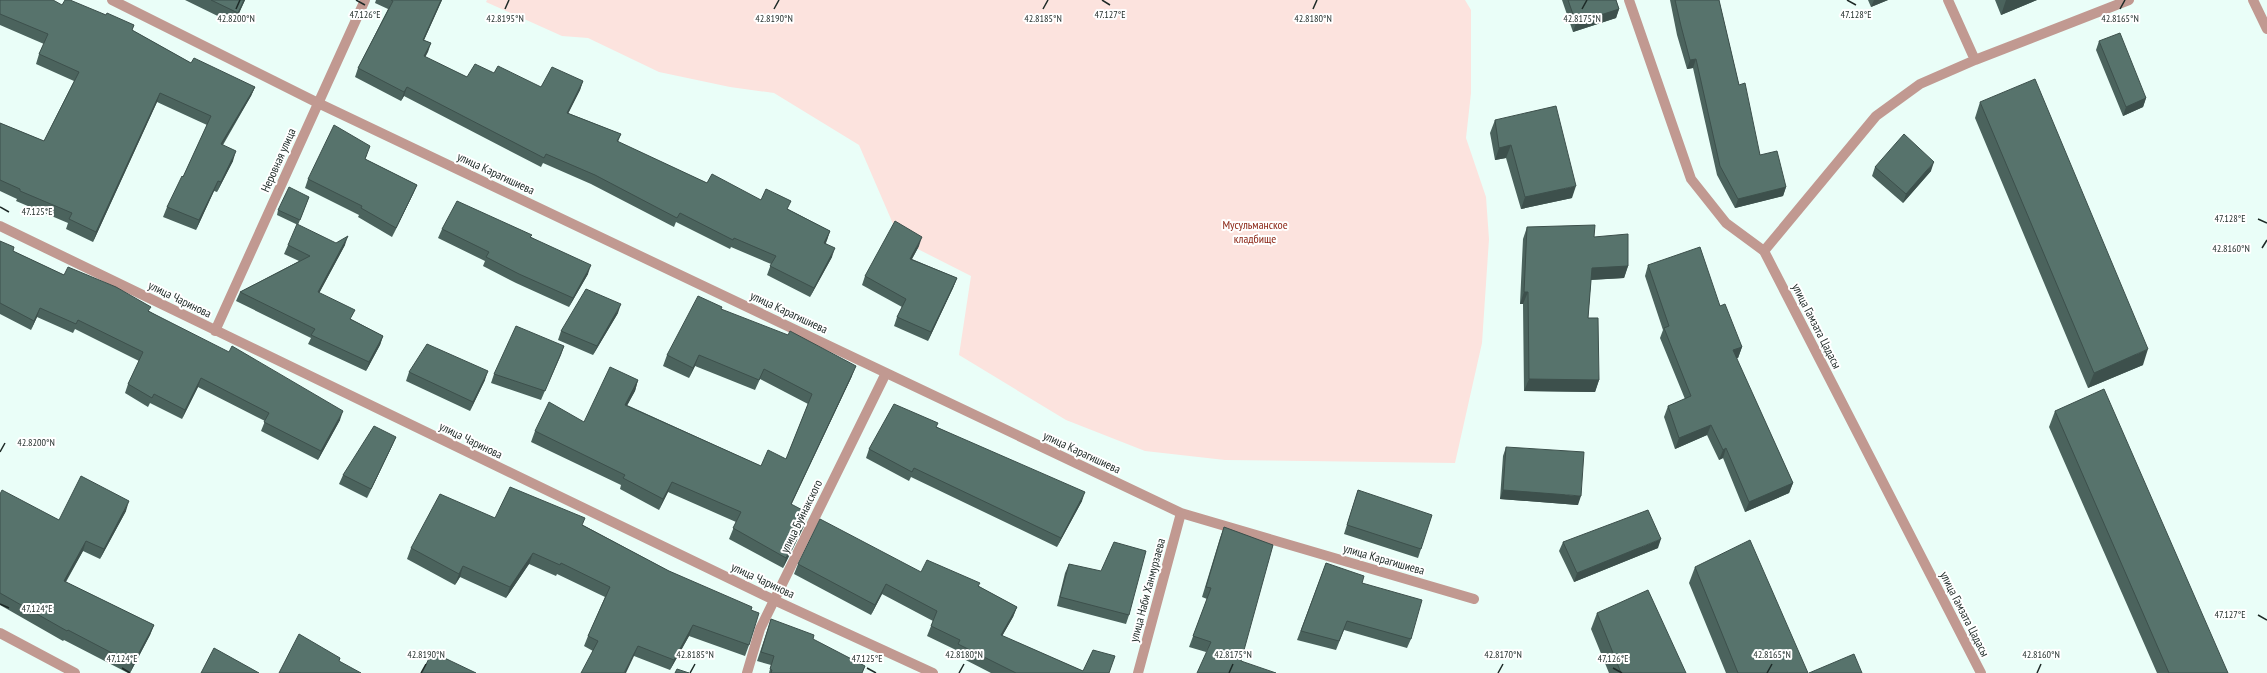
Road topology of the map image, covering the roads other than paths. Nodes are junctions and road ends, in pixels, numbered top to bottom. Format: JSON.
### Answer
{"nodes":[{"id":1,"x":112,"y":0,"type":"edge"},
{"id":2,"x":365,"y":0,"type":"edge"},
{"id":3,"x":1629,"y":0,"type":"edge"},
{"id":4,"x":1948,"y":0,"type":"edge"},
{"id":5,"x":2129,"y":0,"type":"edge"},
{"id":6,"x":2253,"y":0,"type":"edge"},
{"id":7,"x":2267,"y":29,"type":"edge"},
{"id":8,"x":1975,"y":60,"type":"junction"},
{"id":9,"x":318,"y":103,"type":"junction"},
{"id":10,"x":0,"y":226,"type":"edge"},
{"id":11,"x":1764,"y":250,"type":"junction"},
{"id":12,"x":215,"y":331,"type":"junction"},
{"id":13,"x":886,"y":373,"type":"junction"},
{"id":14,"x":1181,"y":513,"type":"junction"},
{"id":15,"x":1474,"y":599,"type":"dead end"},
{"id":16,"x":774,"y":600,"type":"junction"},
{"id":17,"x":0,"y":633,"type":"edge"},
{"id":18,"x":75,"y":673,"type":"edge"},
{"id":19,"x":748,"y":673,"type":"edge"},
{"id":20,"x":933,"y":673,"type":"edge"},
{"id":21,"x":1138,"y":673,"type":"edge"},
{"id":22,"x":1980,"y":673,"type":"edge"}],
"edges":[{"from":1,"to":9,"type":"street","name":"улица Карагишиева"},
{"from":2,"to":9,"type":"street","name":"Неровная улица"},
{"from":3,"to":11,"type":"street","name":"улица Гамзата Цадасы"},
{"from":4,"to":8,"type":"street"},
{"from":5,"to":8,"type":"street"},
{"from":6,"to":7,"type":"street"},
{"from":8,"to":11,"type":"street"},
{"from":9,"to":12,"type":"street","name":"Неровная улица"},
{"from":9,"to":13,"type":"street","name":"улица Карагишиева"},
{"from":10,"to":12,"type":"street","name":"улица Чаринова"},
{"from":11,"to":22,"type":"street","name":"улица Гамзата Цадасы"},
{"from":12,"to":16,"type":"street","name":"улица Чаринова"},
{"from":13,"to":14,"type":"street","name":"улица Карагишиева"},
{"from":13,"to":16,"type":"street","name":"улица Буйнакского"},
{"from":14,"to":15,"type":"street","name":"улица Карагишиева"},
{"from":14,"to":21,"type":"street","name":"улица Наби Ханмурзаева"},
{"from":16,"to":19,"type":"street","name":"улица Буйнакского"},
{"from":16,"to":20,"type":"street","name":"улица Чаринова"},
{"from":17,"to":18,"type":"street"}]}
